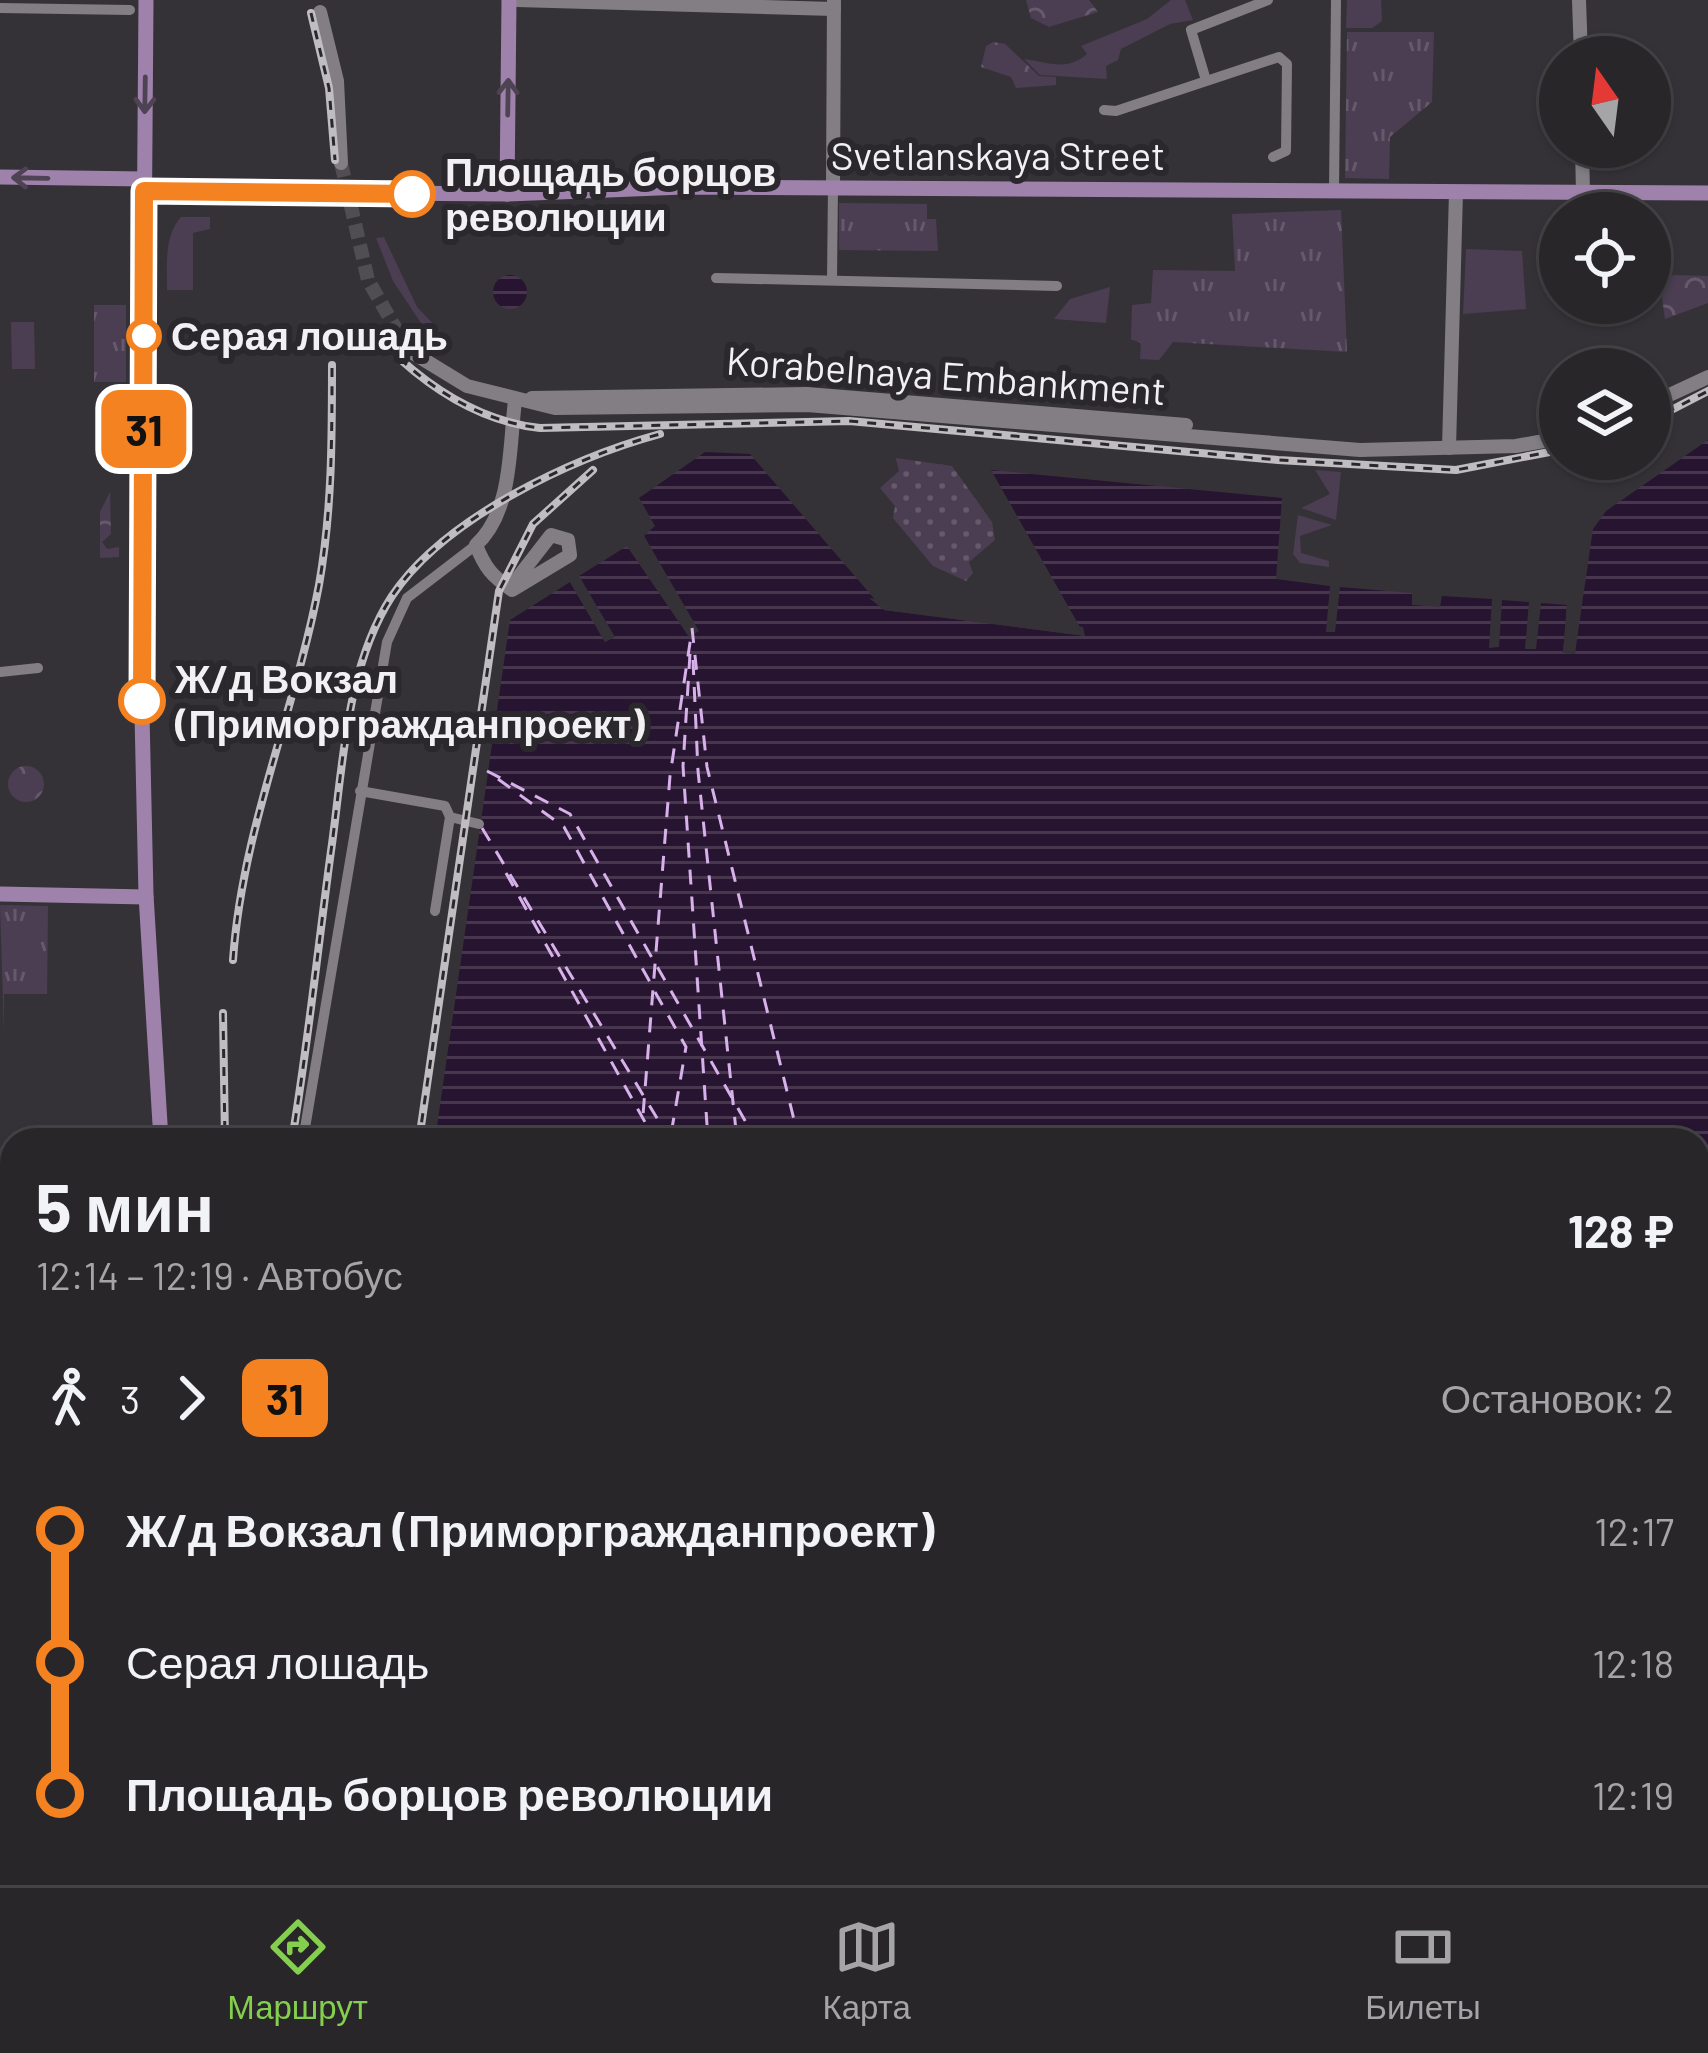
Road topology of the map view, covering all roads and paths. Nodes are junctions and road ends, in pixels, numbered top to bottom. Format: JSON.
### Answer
{"nodes":[{"id":1,"x":146,"y":0,"type":"edge"},
{"id":2,"x":513,"y":0,"type":"edge"},
{"id":3,"x":1268,"y":0,"type":"edge"},
{"id":4,"x":1336,"y":0,"type":"edge"},
{"id":5,"x":1579,"y":0,"type":"edge"},
{"id":6,"x":834,"y":4,"type":"edge"},
{"id":7,"x":0,"y":8,"type":"edge"},
{"id":8,"x":130,"y":10,"type":"dead end"},
{"id":9,"x":320,"y":12,"type":"dead end"},
{"id":10,"x":1580,"y":36,"type":"edge"},
{"id":11,"x":1205,"y":77,"type":"junction"},
{"id":12,"x":1104,"y":110,"type":"dead end"},
{"id":13,"x":1273,"y":157,"type":"dead end"},
{"id":14,"x":341,"y":163,"type":"tunnel mouth"},
{"id":15,"x":0,"y":177,"type":"edge"},
{"id":16,"x":144,"y":185,"type":"junction"},
{"id":17,"x":833,"y":187,"type":"junction"},
{"id":18,"x":1334,"y":190,"type":"junction"},
{"id":19,"x":1456,"y":192,"type":"junction"},
{"id":20,"x":1539,"y":193,"type":"edge"},
{"id":21,"x":507,"y":194,"type":"junction"},
{"id":22,"x":1671,"y":194,"type":"edge"},
{"id":23,"x":1708,"y":194,"type":"edge"},
{"id":24,"x":716,"y":278,"type":"dead end"},
{"id":25,"x":832,"y":280,"type":"junction"},
{"id":26,"x":1057,"y":286,"type":"dead end"},
{"id":27,"x":408,"y":350,"type":"tunnel mouth"},
{"id":28,"x":1708,"y":377,"type":"edge"},
{"id":29,"x":1671,"y":394,"type":"edge"},
{"id":30,"x":515,"y":400,"type":"junction"},
{"id":31,"x":1539,"y":440,"type":"edge"},
{"id":32,"x":1449,"y":448,"type":"junction"},
{"id":33,"x":476,"y":544,"type":"junction"},
{"id":34,"x":504,"y":584,"type":"junction"},
{"id":35,"x":38,"y":668,"type":"dead end"},
{"id":36,"x":0,"y":672,"type":"edge"},
{"id":37,"x":360,"y":791,"type":"junction"},
{"id":38,"x":450,"y":817,"type":"junction"},
{"id":39,"x":479,"y":824,"type":"dead end"},
{"id":40,"x":0,"y":894,"type":"edge"},
{"id":41,"x":146,"y":897,"type":"junction"},
{"id":42,"x":435,"y":911,"type":"dead end"},
{"id":43,"x":160,"y":1128,"type":"edge"},
{"id":44,"x":305,"y":1128,"type":"edge"}],
"edges":[{"from":1,"to":16,"type":"main road","one_way":true},
{"from":2,"to":6,"type":"main road"},
{"from":21,"to":2,"type":"main road","one_way":true},
{"from":3,"to":11,"type":"street"},
{"from":4,"to":18,"type":"street"},
{"from":5,"to":10,"type":"main road"},
{"from":6,"to":17,"type":"main road"},
{"from":7,"to":8,"type":"street"},
{"from":9,"to":14,"type":"main road"},
{"from":11,"to":12,"type":"street"},
{"from":11,"to":13,"type":"street"},
{"from":16,"to":15,"type":"main road","name":"Svetlanskaya Street","one_way":true},
{"from":16,"to":21,"type":"main road","name":"Svetlanskaya Street"},
{"from":16,"to":41,"type":"main road"},
{"from":17,"to":18,"type":"main road","name":"Svetlanskaya Street"},
{"from":17,"to":21,"type":"main road","name":"Svetlanskaya Street"},
{"from":17,"to":25,"type":"street"},
{"from":18,"to":19,"type":"main road","name":"Svetlanskaya Street"},
{"from":19,"to":20,"type":"main road","name":"Svetlanskaya Street"},
{"from":19,"to":32,"type":"main road"},
{"from":22,"to":23,"type":"main road","name":"Svetlanskaya Street"},
{"from":24,"to":25,"type":"street"},
{"from":25,"to":26,"type":"street"},
{"from":27,"to":30,"type":"main road","name":"Korabelnaya Embankment"},
{"from":28,"to":29,"type":"main road"},
{"from":30,"to":32,"type":"main road","name":"Korabelnaya Embankment"},
{"from":30,"to":33,"type":"main road"},
{"from":31,"to":32,"type":"main road","name":"Korabelnaya Embankment"},
{"from":33,"to":34,"type":"main road"},
{"from":33,"to":37,"type":"street"},
{"from":34,"to":34,"type":"main road"},
{"from":35,"to":36,"type":"street"},
{"from":37,"to":38,"type":"street"},
{"from":37,"to":44,"type":"street"},
{"from":38,"to":39,"type":"street"},
{"from":38,"to":42,"type":"street"},
{"from":40,"to":41,"type":"main road"},
{"from":41,"to":43,"type":"main road"}]}
